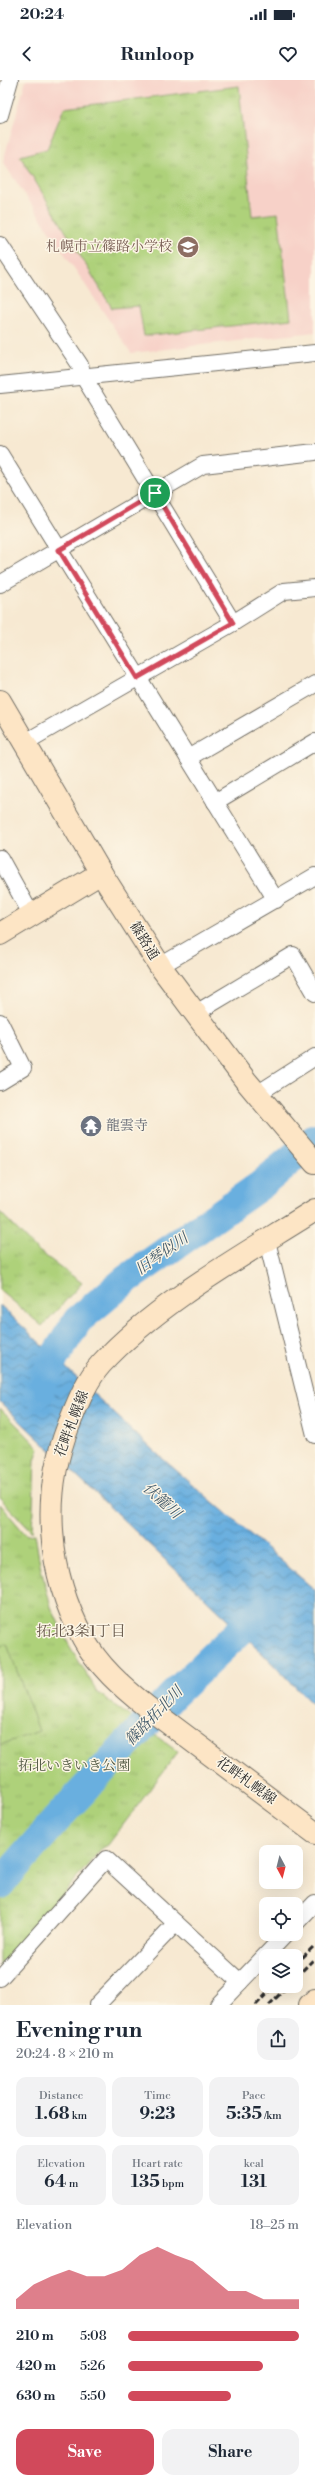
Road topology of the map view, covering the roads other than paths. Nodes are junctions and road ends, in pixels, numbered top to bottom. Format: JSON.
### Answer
{"nodes":[{"id":1,"x":10,"y":80,"type":"edge"},
{"id":2,"x":0,"y":115,"type":"edge"},
{"id":3,"x":0,"y":245,"type":"edge"},
{"id":4,"x":315,"y":354,"type":"edge"},
{"id":5,"x":83,"y":376,"type":"junction"},
{"id":6,"x":0,"y":385,"type":"edge"},
{"id":7,"x":315,"y":452,"type":"edge"},
{"id":8,"x":0,"y":454,"type":"edge"},
{"id":9,"x":155,"y":493,"type":"junction"},
{"id":10,"x":59,"y":550,"type":"junction"},
{"id":11,"x":0,"y":584,"type":"edge"},
{"id":12,"x":315,"y":588,"type":"edge"},
{"id":13,"x":233,"y":623,"type":"junction"},
{"id":14,"x":137,"y":678,"type":"junction"},
{"id":15,"x":315,"y":684,"type":"edge"},
{"id":16,"x":0,"y":701,"type":"edge"},
{"id":17,"x":315,"y":742,"type":"edge"},
{"id":18,"x":24,"y":743,"type":"junction"},
{"id":19,"x":188,"y":758,"type":"junction"},
{"id":20,"x":215,"y":802,"type":"junction"},
{"id":21,"x":0,"y":858,"type":"edge"},
{"id":22,"x":101,"y":873,"type":"junction"},
{"id":23,"x":315,"y":876,"type":"edge"},
{"id":24,"x":276,"y":900,"type":"junction"},
{"id":25,"x":31,"y":914,"type":"junction"},
{"id":26,"x":0,"y":934,"type":"edge"},
{"id":27,"x":160,"y":966,"type":"junction"},
{"id":28,"x":315,"y":993,"type":"edge"},
{"id":29,"x":196,"y":1013,"type":"junction"},
{"id":30,"x":0,"y":1022,"type":"edge"},
{"id":31,"x":315,"y":1057,"type":"edge"},
{"id":32,"x":0,"y":1082,"type":"edge"},
{"id":33,"x":257,"y":1094,"type":"junction"},
{"id":34,"x":315,"y":1163,"type":"edge"},
{"id":35,"x":315,"y":1210,"type":"edge"},
{"id":36,"x":267,"y":1241,"type":"junction"},
{"id":37,"x":315,"y":1435,"type":"edge"},
{"id":38,"x":315,"y":1833,"type":"edge"},
{"id":39,"x":315,"y":1903,"type":"edge"},
{"id":40,"x":303,"y":1916,"type":"edge"},
{"id":41,"x":176,"y":1923,"type":"junction"},
{"id":42,"x":279,"y":1941,"type":"edge"},
{"id":43,"x":0,"y":1978,"type":"edge"},
{"id":44,"x":240,"y":1982,"type":"junction"},
{"id":45,"x":315,"y":2000,"type":"edge"},
{"id":46,"x":96,"y":2005,"type":"edge"},
{"id":47,"x":218,"y":2005,"type":"edge"},
{"id":48,"x":310,"y":2005,"type":"edge"}],
"edges":[{"from":1,"to":2,"type":"street"},
{"from":3,"to":5,"type":"street"},
{"from":4,"to":5,"type":"street"},
{"from":5,"to":6,"type":"street"},
{"from":5,"to":9,"type":"street"},
{"from":7,"to":9,"type":"street"},
{"from":8,"to":10,"type":"street"},
{"from":9,"to":10,"type":"street"},
{"from":9,"to":13,"type":"street"},
{"from":10,"to":11,"type":"street"},
{"from":10,"to":14,"type":"street"},
{"from":12,"to":13,"type":"street"},
{"from":13,"to":14,"type":"street"},
{"from":14,"to":18,"type":"street"},
{"from":14,"to":19,"type":"street"},
{"from":15,"to":19,"type":"street"},
{"from":16,"to":18,"type":"main road","name":"篠路通"},
{"from":17,"to":20,"type":"street"},
{"from":18,"to":22,"type":"main road","name":"篠路通"},
{"from":19,"to":20,"type":"street"},
{"from":20,"to":24,"type":"street"},
{"from":21,"to":25,"type":"street"},
{"from":22,"to":25,"type":"main road"},
{"from":22,"to":27,"type":"main road","name":"篠路通"},
{"from":23,"to":24,"type":"street"},
{"from":24,"to":27,"type":"street"},
{"from":25,"to":26,"type":"main road"},
{"from":27,"to":29,"type":"main road","name":"篠路通"},
{"from":28,"to":29,"type":"street"},
{"from":29,"to":33,"type":"main road","name":"篠路通"},
{"from":30,"to":32,"type":"street"},
{"from":31,"to":33,"type":"street"},
{"from":33,"to":34,"type":"main road","name":"篠路通"},
{"from":35,"to":36,"type":"main road","name":"花畔札幌線"},
{"from":36,"to":37,"type":"street"},
{"from":36,"to":38,"type":"main road","name":"花畔札幌線"},
{"from":39,"to":40,"type":"street"},
{"from":41,"to":43,"type":"street"},
{"from":41,"to":44,"type":"street"},
{"from":41,"to":46,"type":"street"},
{"from":42,"to":44,"type":"street"},
{"from":44,"to":47,"type":"street"},
{"from":45,"to":48,"type":"main road"}]}
